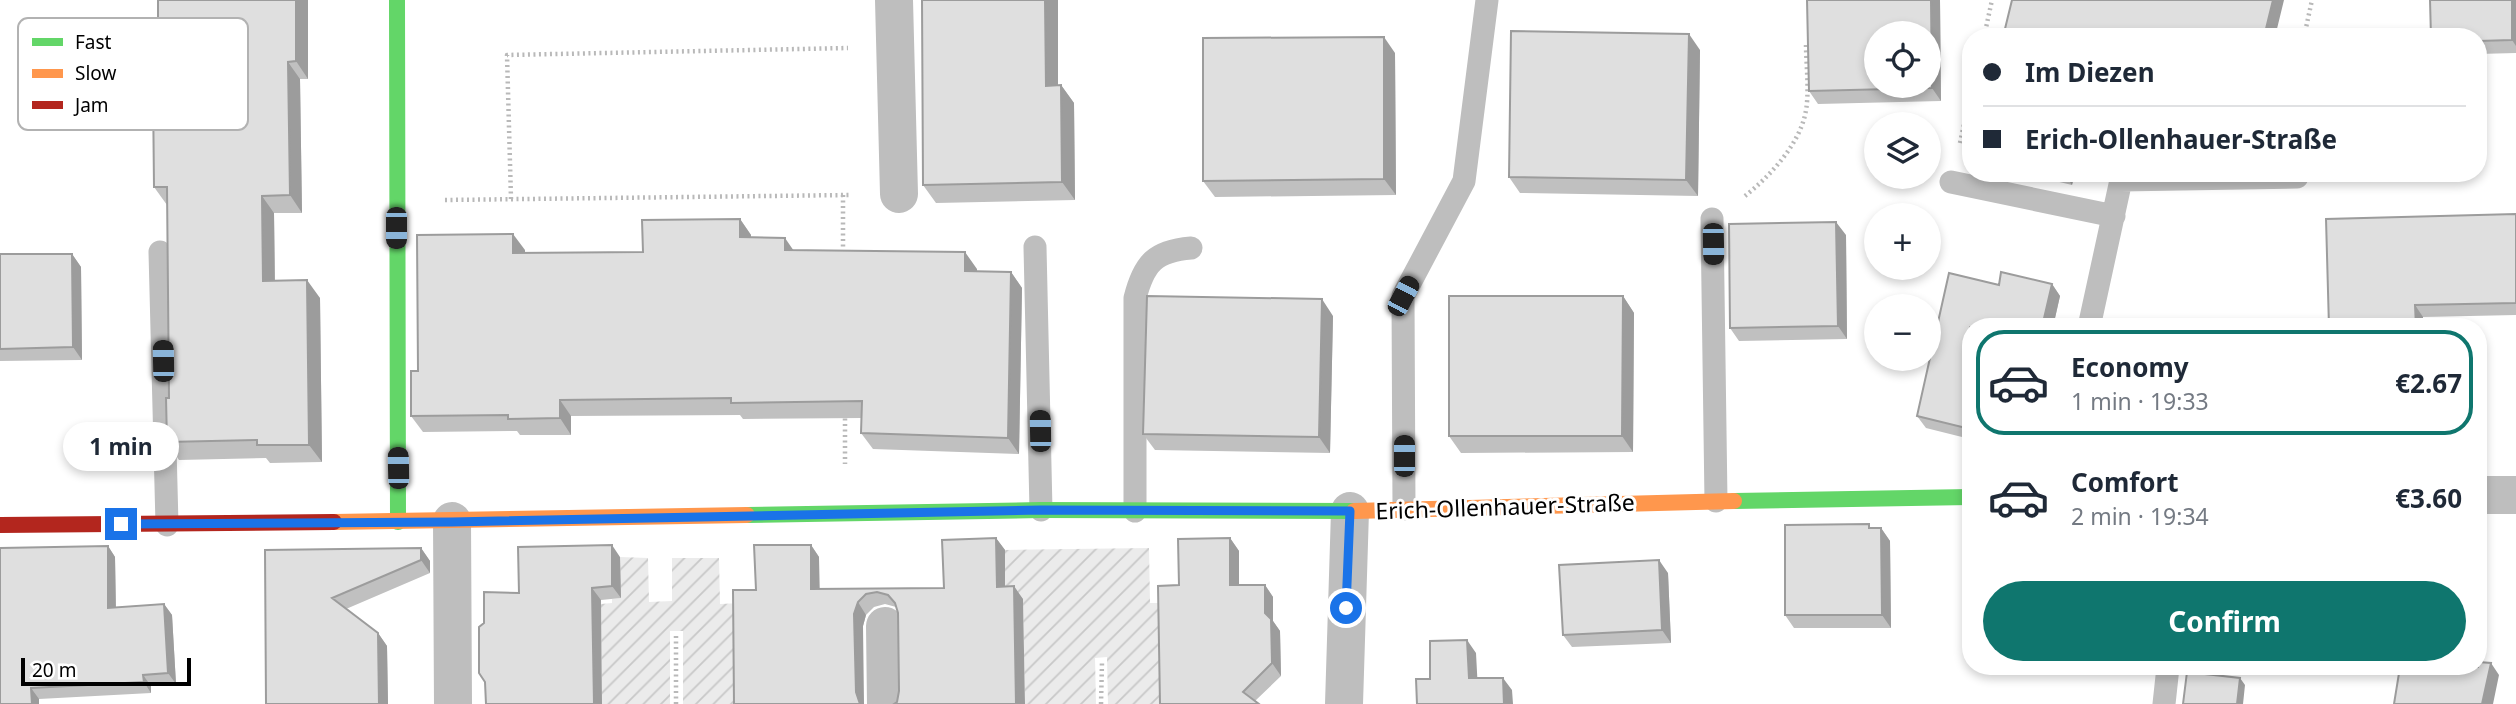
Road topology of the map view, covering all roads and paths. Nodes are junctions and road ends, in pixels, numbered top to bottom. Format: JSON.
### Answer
{"nodes":[{"id":1,"x":397,"y":0,"type":"edge"},
{"id":2,"x":894,"y":0,"type":"edge"},
{"id":3,"x":1487,"y":0,"type":"edge"},
{"id":4,"x":1992,"y":0,"type":"edge"},
{"id":5,"x":2312,"y":0,"type":"edge"},
{"id":6,"x":1986,"y":28,"type":"edge"},
{"id":7,"x":2306,"y":28,"type":"edge"},
{"id":8,"x":1806,"y":44,"type":"edge"},
{"id":9,"x":895,"y":48,"type":"junction"},
{"id":10,"x":1951,"y":182,"type":"dead end"},
{"id":11,"x":2121,"y":182,"type":"edge"},
{"id":12,"x":899,"y":194,"type":"joint"},
{"id":13,"x":843,"y":195,"type":"junction"},
{"id":14,"x":511,"y":199,"type":"junction"},
{"id":15,"x":396,"y":201,"type":"junction"},
{"id":16,"x":2114,"y":216,"type":"junction"},
{"id":17,"x":1712,"y":219,"type":"joint"},
{"id":18,"x":1035,"y":247,"type":"dead end"},
{"id":19,"x":1191,"y":247,"type":"dead end"},
{"id":20,"x":160,"y":252,"type":"dead end"},
{"id":21,"x":843,"y":265,"type":"edge"},
{"id":22,"x":2091,"y":318,"type":"edge"},
{"id":23,"x":845,"y":403,"type":"edge"},
{"id":24,"x":2487,"y":495,"type":"edge"},
{"id":25,"x":2516,"y":495,"type":"edge"},
{"id":26,"x":1962,"y":497,"type":"edge"},
{"id":27,"x":1716,"y":501,"type":"junction"},
{"id":28,"x":1404,"y":509,"type":"junction"},
{"id":29,"x":1041,"y":510,"type":"junction"},
{"id":30,"x":1135,"y":510,"type":"junction"},
{"id":31,"x":1350,"y":511,"type":"junction"},
{"id":32,"x":845,"y":514,"type":"junction"},
{"id":33,"x":398,"y":522,"type":"junction"},
{"id":34,"x":452,"y":522,"type":"junction"},
{"id":35,"x":0,"y":524,"type":"edge"},
{"id":36,"x":167,"y":525,"type":"junction"},
{"id":37,"x":885,"y":626,"type":"dead end"},
{"id":38,"x":676,"y":635,"type":"dead end"},
{"id":39,"x":1102,"y":662,"type":"dead end"},
{"id":40,"x":2167,"y":675,"type":"edge"},
{"id":41,"x":453,"y":704,"type":"edge"},
{"id":42,"x":676,"y":704,"type":"edge"},
{"id":43,"x":887,"y":704,"type":"edge"},
{"id":44,"x":1101,"y":704,"type":"edge"},
{"id":45,"x":1344,"y":704,"type":"edge"},
{"id":46,"x":2164,"y":704,"type":"edge"}],
"edges":[{"from":1,"to":15,"type":"street"},
{"from":2,"to":9,"type":"street"},
{"from":3,"to":28,"type":"lane"},
{"from":4,"to":6,"type":"path"},
{"from":5,"to":7,"type":"path"},
{"from":8,"to":17,"type":"path"},
{"from":9,"to":12,"type":"street"},
{"from":9,"to":14,"type":"path"},
{"from":10,"to":16,"type":"lane"},
{"from":11,"to":16,"type":"lane"},
{"from":12,"to":13,"type":"path"},
{"from":13,"to":14,"type":"path"},
{"from":13,"to":21,"type":"path"},
{"from":14,"to":15,"type":"path"},
{"from":15,"to":33,"type":"street"},
{"from":16,"to":22,"type":"lane"},
{"from":17,"to":27,"type":"lane"},
{"from":18,"to":29,"type":"lane"},
{"from":19,"to":30,"type":"lane"},
{"from":20,"to":36,"type":"lane"},
{"from":23,"to":32,"type":"path"},
{"from":24,"to":25,"type":"street"},
{"from":26,"to":27,"type":"street","name":"Erich-Ollenhauer-Straße"},
{"from":27,"to":28,"type":"street","name":"Erich-Ollenhauer-Straße"},
{"from":28,"to":31,"type":"street","name":"Erich-Ollenhauer-Straße"},
{"from":29,"to":30,"type":"street","name":"Erich-Ollenhauer-Straße"},
{"from":29,"to":32,"type":"street","name":"Erich-Ollenhauer-Straße"},
{"from":30,"to":31,"type":"street","name":"Erich-Ollenhauer-Straße"},
{"from":31,"to":45,"type":"street"},
{"from":32,"to":34,"type":"street","name":"Erich-Ollenhauer-Straße"},
{"from":33,"to":34,"type":"street","name":"Erich-Ollenhauer-Straße"},
{"from":33,"to":36,"type":"street","name":"Erich-Ollenhauer-Straße"},
{"from":34,"to":41,"type":"street"},
{"from":35,"to":36,"type":"street","name":"Erich-Ollenhauer-Straße"},
{"from":37,"to":43,"type":"street"},
{"from":38,"to":42,"type":"path"},
{"from":39,"to":44,"type":"path"},
{"from":40,"to":46,"type":"lane"}]}
